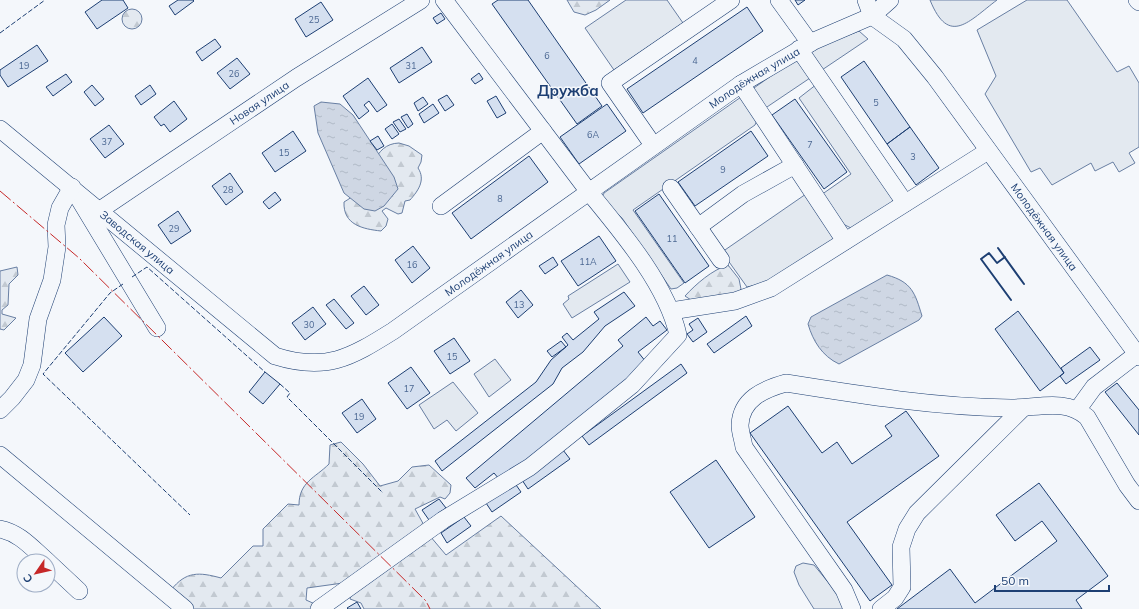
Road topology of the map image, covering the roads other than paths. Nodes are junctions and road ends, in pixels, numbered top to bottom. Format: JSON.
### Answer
{"nodes":[{"id":1,"x":421,"y":0,"type":"edge"},
{"id":2,"x":444,"y":0,"type":"edge"},
{"id":3,"x":731,"y":0,"type":"edge"},
{"id":4,"x":779,"y":0,"type":"edge"},
{"id":5,"x":890,"y":0,"type":"edge"},
{"id":6,"x":869,"y":8,"type":"edge"},
{"id":7,"x":804,"y":46,"type":"junction"},
{"id":8,"x":741,"y":84,"type":"junction"},
{"id":9,"x":0,"y":128,"type":"edge"},
{"id":10,"x":543,"y":131,"type":"junction"},
{"id":11,"x":653,"y":145,"type":"junction"},
{"id":12,"x":988,"y":150,"type":"junction"},
{"id":13,"x":795,"y":165,"type":"junction"},
{"id":14,"x":72,"y":187,"type":"junction"},
{"id":15,"x":671,"y":188,"type":"dead end"},
{"id":16,"x":589,"y":192,"type":"junction"},
{"id":17,"x":905,"y":203,"type":"junction"},
{"id":18,"x":441,"y":206,"type":"dead end"},
{"id":19,"x":100,"y":210,"type":"junction"},
{"id":20,"x":698,"y":227,"type":"junction"},
{"id":21,"x":845,"y":241,"type":"junction"},
{"id":22,"x":721,"y":260,"type":"dead end"},
{"id":23,"x":671,"y":311,"type":"junction"},
{"id":24,"x":157,"y":328,"type":"dead end"},
{"id":25,"x":275,"y":356,"type":"joint"},
{"id":26,"x":1138,"y":356,"type":"edge"},
{"id":27,"x":1023,"y":408,"type":"junction"},
{"id":28,"x":1078,"y":409,"type":"junction"},
{"id":29,"x":0,"y":410,"type":"edge"},
{"id":30,"x":0,"y":455,"type":"edge"},
{"id":31,"x":1139,"y":501,"type":"edge"},
{"id":32,"x":0,"y":529,"type":"edge"},
{"id":33,"x":37,"y":553,"type":"edge"},
{"id":34,"x":56,"y":570,"type":"edge"},
{"id":35,"x":79,"y":591,"type":"dead end"},
{"id":36,"x":184,"y":609,"type":"edge"},
{"id":37,"x":319,"y":609,"type":"edge"},
{"id":38,"x":852,"y":609,"type":"edge"},
{"id":39,"x":881,"y":609,"type":"edge"}],
"edges":[{"from":1,"to":19,"type":"street","name":"Новая улица"},
{"from":2,"to":10,"type":"street"},
{"from":3,"to":11,"type":"street"},
{"from":4,"to":7,"type":"street"},
{"from":5,"to":6,"type":"street"},
{"from":6,"to":7,"type":"street","name":"Молодёжная улица"},
{"from":6,"to":12,"type":"street","name":"Молодёжная улица"},
{"from":7,"to":8,"type":"street","name":"Молодёжная улица"},
{"from":7,"to":17,"type":"street"},
{"from":8,"to":11,"type":"street","name":"Молодёжная улица"},
{"from":8,"to":13,"type":"street"},
{"from":9,"to":14,"type":"street","name":"Заводская улица"},
{"from":10,"to":16,"type":"street"},
{"from":10,"to":18,"type":"street"},
{"from":11,"to":16,"type":"street","name":"Молодёжная улица"},
{"from":12,"to":17,"type":"street"},
{"from":12,"to":26,"type":"street","name":"Молодёжная улица"},
{"from":13,"to":20,"type":"street"},
{"from":13,"to":21,"type":"street"},
{"from":14,"to":19,"type":"street","name":"Заводская улица"},
{"from":14,"to":24,"type":"street"},
{"from":14,"to":29,"type":"street"},
{"from":15,"to":20,"type":"street"},
{"from":16,"to":23,"type":"street"},
{"from":16,"to":25,"type":"street","name":"Молодёжная улица"},
{"from":17,"to":21,"type":"street"},
{"from":19,"to":25,"type":"street","name":"Заводская улица"},
{"from":20,"to":22,"type":"street"},
{"from":21,"to":23,"type":"street"},
{"from":23,"to":37,"type":"street"},
{"from":26,"to":28,"type":"street"},
{"from":27,"to":28,"type":"street"},
{"from":27,"to":38,"type":"street"},
{"from":27,"to":39,"type":"street"},
{"from":28,"to":31,"type":"street"},
{"from":30,"to":36,"type":"street"},
{"from":32,"to":33,"type":"street"},
{"from":34,"to":35,"type":"street"}]}
